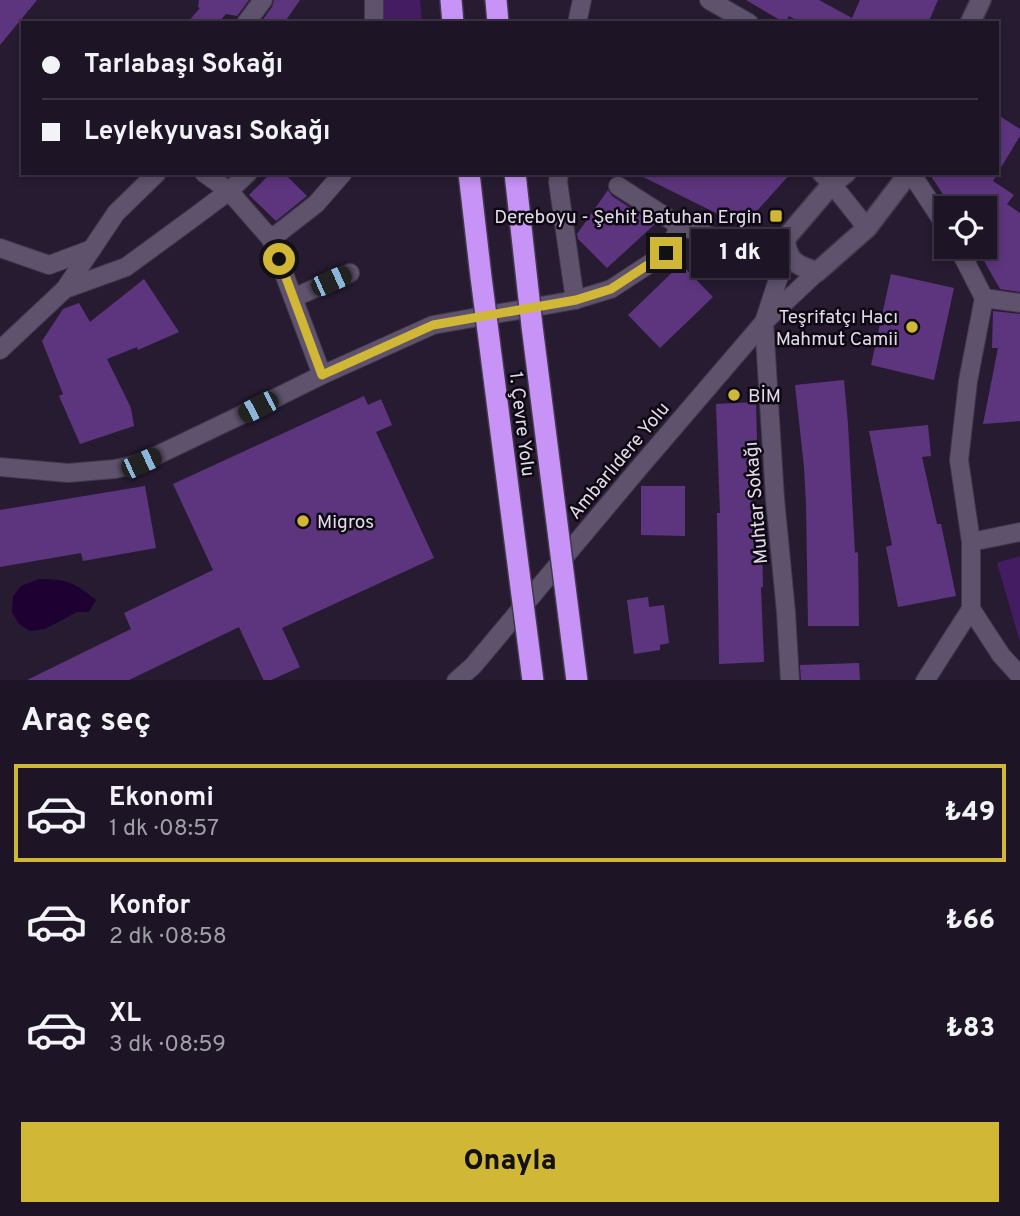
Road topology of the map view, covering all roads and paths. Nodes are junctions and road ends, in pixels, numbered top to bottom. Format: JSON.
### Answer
{"nodes":[{"id":1,"x":263,"y":0,"type":"edge"},
{"id":2,"x":374,"y":0,"type":"edge"},
{"id":3,"x":451,"y":0,"type":"edge"},
{"id":4,"x":496,"y":0,"type":"edge"},
{"id":5,"x":709,"y":0,"type":"edge"},
{"id":6,"x":981,"y":0,"type":"edge"},
{"id":7,"x":247,"y":21,"type":"edge"},
{"id":8,"x":374,"y":21,"type":"edge"},
{"id":9,"x":453,"y":21,"type":"edge"},
{"id":10,"x":498,"y":21,"type":"edge"},
{"id":11,"x":746,"y":21,"type":"edge"},
{"id":12,"x":971,"y":21,"type":"edge"},
{"id":13,"x":155,"y":175,"type":"edge"},
{"id":14,"x":207,"y":175,"type":"edge"},
{"id":15,"x":246,"y":175,"type":"edge"},
{"id":16,"x":341,"y":175,"type":"edge"},
{"id":17,"x":469,"y":175,"type":"edge"},
{"id":18,"x":515,"y":175,"type":"edge"},
{"id":19,"x":559,"y":175,"type":"edge"},
{"id":20,"x":908,"y":175,"type":"edge"},
{"id":21,"x":911,"y":175,"type":"edge"},
{"id":22,"x":833,"y":177,"type":"edge"},
{"id":23,"x":618,"y":186,"type":"dead end"},
{"id":24,"x":229,"y":191,"type":"junction"},
{"id":25,"x":934,"y":209,"type":"edge"},
{"id":26,"x":680,"y":226,"type":"junction"},
{"id":27,"x":867,"y":228,"type":"junction"},
{"id":28,"x":271,"y":239,"type":"junction"},
{"id":29,"x":786,"y":246,"type":"junction"},
{"id":30,"x":0,"y":248,"type":"edge"},
{"id":31,"x":92,"y":249,"type":"junction"},
{"id":32,"x":964,"y":259,"type":"edge"},
{"id":33,"x":817,"y":272,"type":"junction"},
{"id":34,"x":349,"y":273,"type":"dead end"},
{"id":35,"x":65,"y":289,"type":"junction"},
{"id":36,"x":293,"y":298,"type":"junction"},
{"id":37,"x":984,"y":298,"type":"junction"},
{"id":38,"x":576,"y":300,"type":"junction"},
{"id":39,"x":1020,"y":303,"type":"edge"},
{"id":40,"x":764,"y":322,"type":"junction"},
{"id":41,"x":0,"y":350,"type":"edge"},
{"id":42,"x":322,"y":375,"type":"junction"},
{"id":43,"x":0,"y":467,"type":"edge"},
{"id":44,"x":1020,"y":532,"type":"edge"},
{"id":45,"x":971,"y":542,"type":"junction"},
{"id":46,"x":971,"y":610,"type":"junction"},
{"id":47,"x":1020,"y":676,"type":"edge"},
{"id":48,"x":457,"y":680,"type":"edge"},
{"id":49,"x":533,"y":680,"type":"edge"},
{"id":50,"x":577,"y":680,"type":"edge"},
{"id":51,"x":790,"y":680,"type":"edge"},
{"id":52,"x":926,"y":680,"type":"edge"}],
"edges":[{"from":1,"to":7,"type":"street"},
{"from":2,"to":8,"type":"street"},
{"from":3,"to":9,"type":"highway"},
{"from":4,"to":10,"type":"highway"},
{"from":5,"to":11,"type":"street"},
{"from":6,"to":12,"type":"main road"},
{"from":13,"to":31,"type":"street"},
{"from":14,"to":24,"type":"street"},
{"from":15,"to":24,"type":"street"},
{"from":16,"to":28,"type":"street"},
{"from":17,"to":49,"type":"highway","name":"1. Çevre Yolu","bridge":true},
{"from":18,"to":50,"type":"highway","name":"1. Çevre Yolu","bridge":true},
{"from":19,"to":38,"type":"street"},
{"from":20,"to":27,"type":"main road"},
{"from":21,"to":25,"type":"street"},
{"from":22,"to":27,"type":"street"},
{"from":22,"to":29,"type":"main road"},
{"from":23,"to":26,"type":"street"},
{"from":24,"to":28,"type":"street"},
{"from":24,"to":35,"type":"street"},
{"from":26,"to":29,"type":"street"},
{"from":26,"to":38,"type":"street"},
{"from":27,"to":33,"type":"main road"},
{"from":28,"to":36,"type":"street"},
{"from":29,"to":33,"type":"main road"},
{"from":29,"to":40,"type":"street"},
{"from":30,"to":31,"type":"street"},
{"from":31,"to":35,"type":"street"},
{"from":32,"to":37,"type":"street"},
{"from":33,"to":40,"type":"street","name":"Ambarlıdere Yolu"},
{"from":34,"to":36,"type":"street"},
{"from":35,"to":41,"type":"street"},
{"from":36,"to":42,"type":"street"},
{"from":37,"to":39,"type":"street"},
{"from":37,"to":45,"type":"street"},
{"from":38,"to":42,"type":"street"},
{"from":40,"to":48,"type":"street","name":"Ambarlıdere Yolu"},
{"from":40,"to":51,"type":"street","name":"Muhtar Sokağı"},
{"from":42,"to":43,"type":"street"},
{"from":44,"to":45,"type":"street"},
{"from":45,"to":46,"type":"street"},
{"from":46,"to":47,"type":"street"},
{"from":46,"to":52,"type":"street"}]}
